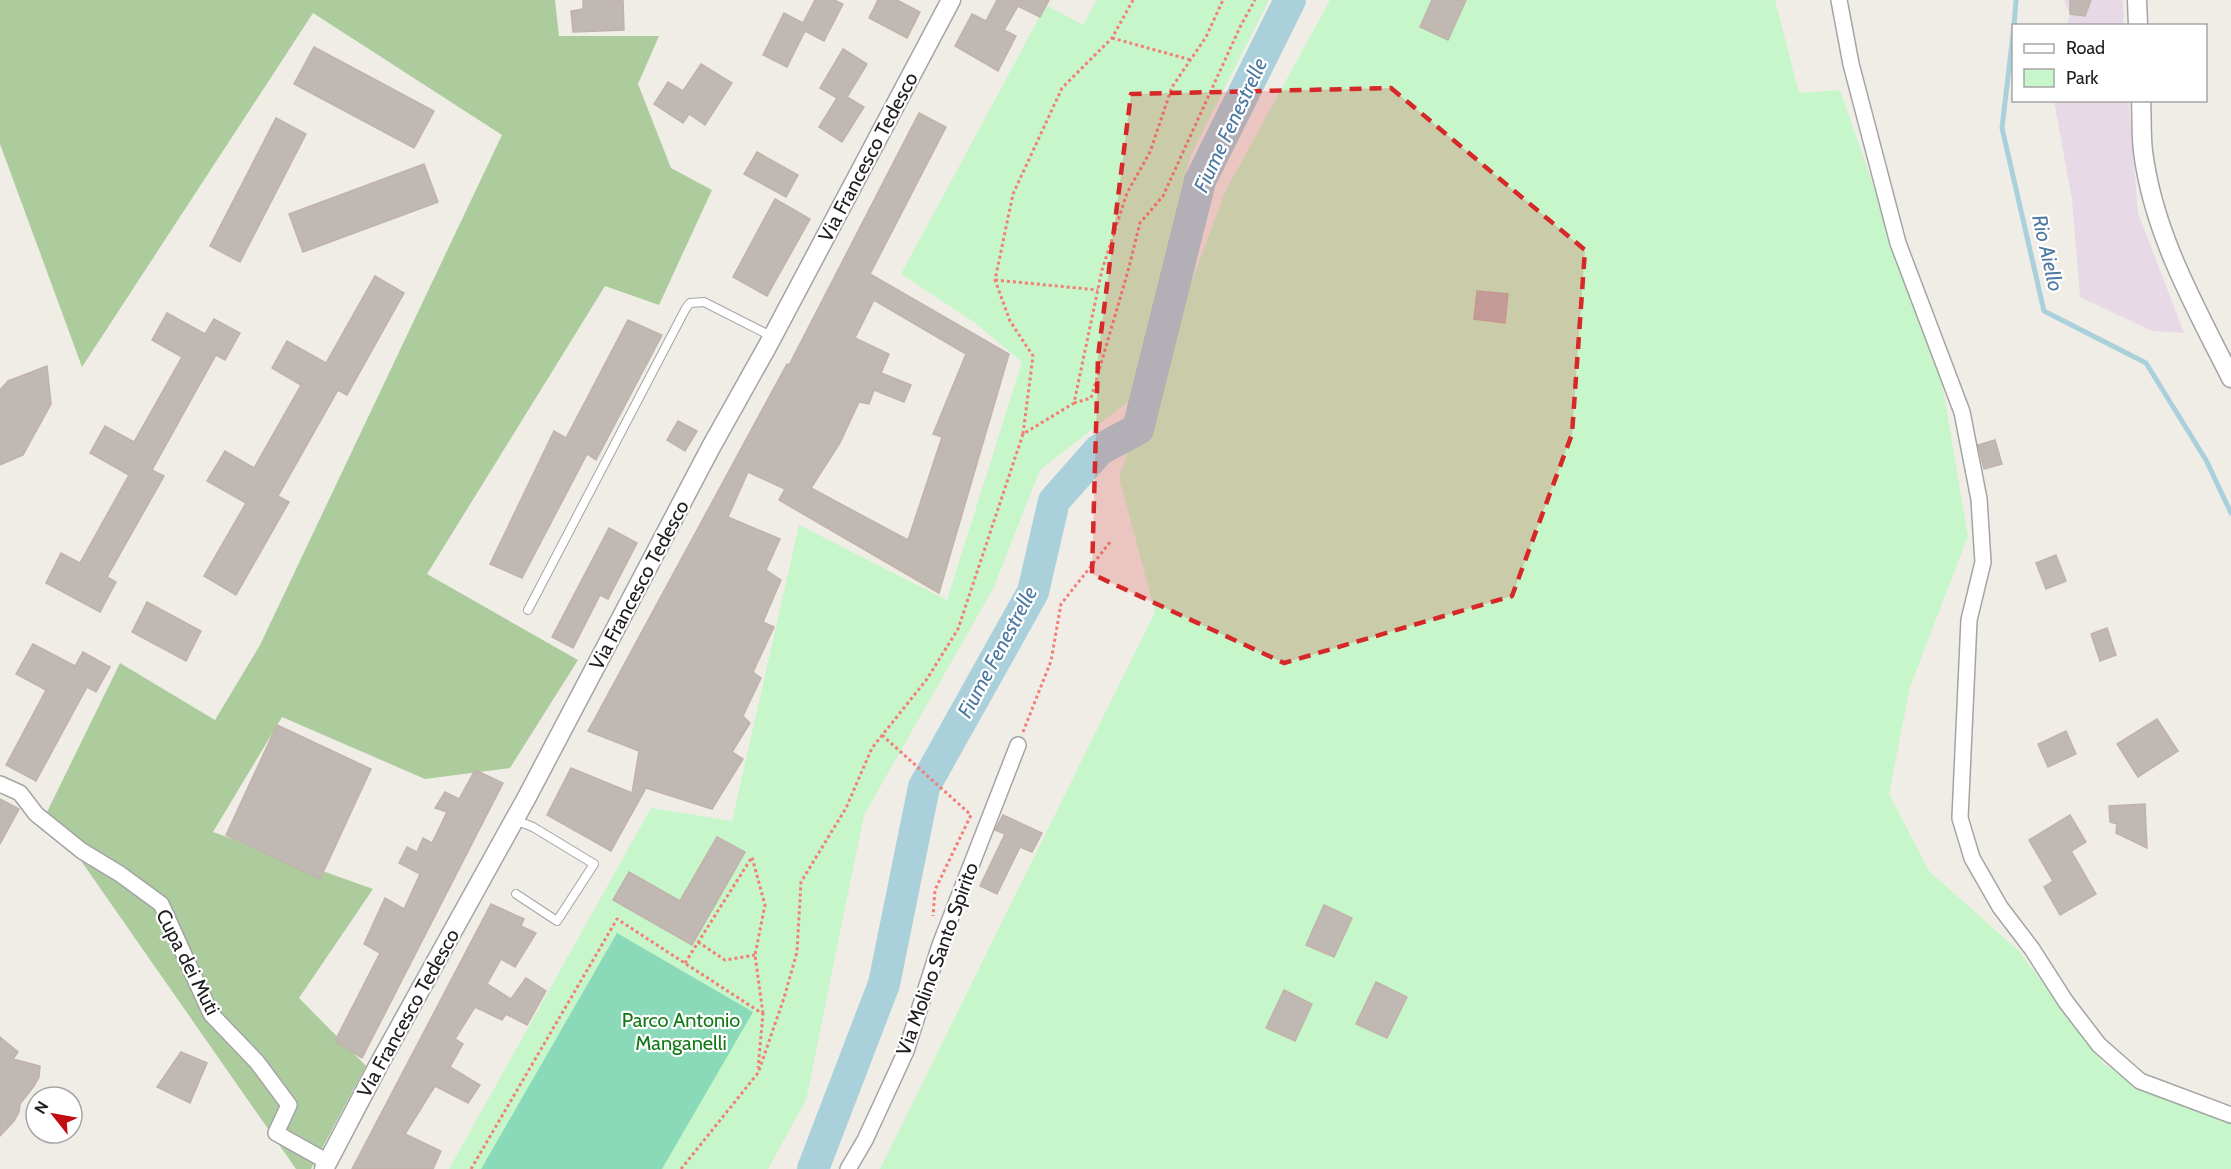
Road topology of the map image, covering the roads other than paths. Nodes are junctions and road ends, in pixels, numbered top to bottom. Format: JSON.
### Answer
{"nodes":[{"id":1,"x":951,"y":0,"type":"edge"},
{"id":2,"x":1839,"y":0,"type":"edge"},
{"id":3,"x":2137,"y":0,"type":"edge"},
{"id":4,"x":2138,"y":24,"type":"edge"},
{"id":5,"x":2141,"y":102,"type":"edge"},
{"id":6,"x":773,"y":337,"type":"junction"},
{"id":7,"x":2231,"y":378,"type":"edge"},
{"id":8,"x":528,"y":610,"type":"dead end"},
{"id":9,"x":1018,"y":745,"type":"road end"},
{"id":10,"x":0,"y":784,"type":"edge"},
{"id":11,"x":515,"y":820,"type":"junction"},
{"id":12,"x":516,"y":894,"type":"dead end"},
{"id":13,"x":2231,"y":1114,"type":"edge"},
{"id":14,"x":326,"y":1165,"type":"edge"},
{"id":15,"x":848,"y":1169,"type":"edge"}],
"edges":[{"from":1,"to":6,"type":"street","name":"Via Francesco Tedesco"},
{"from":2,"to":13,"type":"street"},
{"from":3,"to":4,"type":"street"},
{"from":5,"to":7,"type":"street"},
{"from":6,"to":8,"type":"lane"},
{"from":6,"to":11,"type":"street","name":"Via Francesco Tedesco"},
{"from":9,"to":15,"type":"street","name":"Via Molino Santo Spirito"},
{"from":10,"to":14,"type":"street","name":"Cupa dei Muti"},
{"from":11,"to":12,"type":"lane"},
{"from":11,"to":14,"type":"street","name":"Via Francesco Tedesco"}]}
